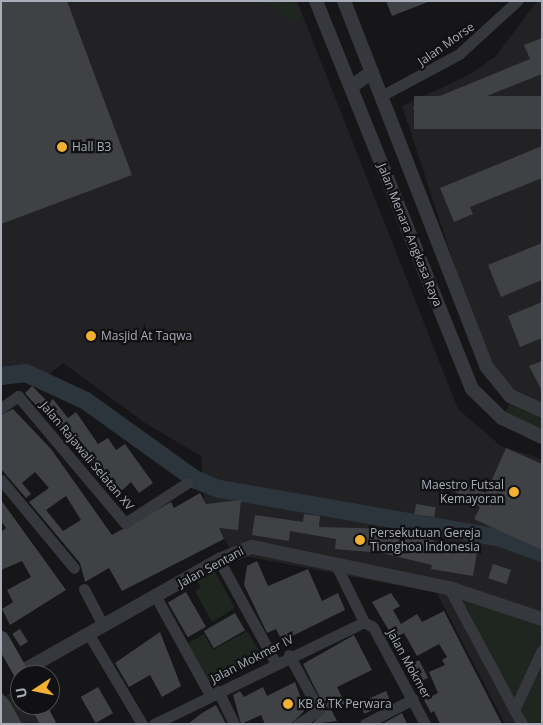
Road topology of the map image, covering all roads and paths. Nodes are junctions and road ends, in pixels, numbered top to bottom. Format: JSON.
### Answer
{"nodes":[{"id":1,"x":316,"y":1,"type":"edge"},
{"id":2,"x":344,"y":1,"type":"edge"},
{"id":3,"x":517,"y":1,"type":"edge"},
{"id":4,"x":372,"y":72,"type":"junction"},
{"id":5,"x":351,"y":87,"type":"junction"},
{"id":6,"x":381,"y":96,"type":"junction"},
{"id":7,"x":490,"y":374,"type":"junction"},
{"id":8,"x":472,"y":389,"type":"junction"},
{"id":9,"x":506,"y":392,"type":"junction"},
{"id":10,"x":1,"y":408,"type":"edge"},
{"id":11,"x":542,"y":410,"type":"edge"},
{"id":12,"x":496,"y":413,"type":"junction"},
{"id":13,"x":542,"y":437,"type":"edge"},
{"id":14,"x":1,"y":480,"type":"edge"},
{"id":15,"x":187,"y":482,"type":"dead end"},
{"id":16,"x":219,"y":560,"type":"junction"},
{"id":17,"x":336,"y":564,"type":"junction"},
{"id":18,"x":74,"y":568,"type":"dead end"},
{"id":19,"x":450,"y":588,"type":"junction"},
{"id":20,"x":84,"y":589,"type":"dead end"},
{"id":21,"x":156,"y":597,"type":"junction"},
{"id":22,"x":542,"y":619,"type":"edge"},
{"id":23,"x":364,"y":622,"type":"junction"},
{"id":24,"x":102,"y":625,"type":"junction"},
{"id":25,"x":88,"y":633,"type":"junction"},
{"id":26,"x":1,"y":638,"type":"edge"},
{"id":27,"x":542,"y":650,"type":"edge"},
{"id":28,"x":289,"y":655,"type":"junction"},
{"id":29,"x":275,"y":662,"type":"junction"},
{"id":30,"x":17,"y":665,"type":"edge"},
{"id":31,"x":36,"y":665,"type":"edge"},
{"id":32,"x":214,"y":693,"type":"junction"},
{"id":33,"x":413,"y":700,"type":"junction"},
{"id":34,"x":514,"y":710,"type":"junction"},
{"id":35,"x":142,"y":724,"type":"edge"},
{"id":36,"x":154,"y":724,"type":"edge"},
{"id":37,"x":234,"y":724,"type":"edge"},
{"id":38,"x":298,"y":724,"type":"edge"},
{"id":39,"x":365,"y":724,"type":"edge"},
{"id":40,"x":425,"y":724,"type":"edge"},
{"id":41,"x":522,"y":724,"type":"edge"}],
"edges":[{"from":1,"to":5,"type":"street","name":"Jalan Menara Angkasa Raya"},
{"from":2,"to":4,"type":"street","name":"Jalan Menara Angkasa Raya"},
{"from":3,"to":6,"type":"street","name":"Jalan Morse"},
{"from":4,"to":5,"type":"street"},
{"from":4,"to":6,"type":"street","name":"Jalan Menara Angkasa Raya"},
{"from":5,"to":8,"type":"street","name":"Jalan Menara Angkasa Raya"},
{"from":6,"to":7,"type":"street","name":"Jalan Menara Angkasa Raya"},
{"from":7,"to":8,"type":"street"},
{"from":7,"to":9,"type":"street","name":"Jalan Menara Angkasa Raya"},
{"from":8,"to":12,"type":"street","name":"Jalan Menara Angkasa Raya"},
{"from":9,"to":11,"type":"street","name":"Jalan Menara Angkasa Raya"},
{"from":9,"to":12,"type":"street"},
{"from":10,"to":15,"type":"street","name":"Jalan Rajawali Selatan XV"},
{"from":12,"to":13,"type":"street","name":"Jalan Menara Angkasa Raya"},
{"from":14,"to":18,"type":"street"},
{"from":16,"to":17,"type":"street","name":"Jalan Sentani"},
{"from":16,"to":21,"type":"street","name":"Jalan Sentani"},
{"from":16,"to":29,"type":"street"},
{"from":17,"to":19,"type":"street","name":"Jalan Sentani"},
{"from":17,"to":23,"type":"street","name":"Jalan Mokmer"},
{"from":19,"to":22,"type":"street","name":"Jalan Sentani"},
{"from":19,"to":34,"type":"street"},
{"from":20,"to":24,"type":"street"},
{"from":21,"to":24,"type":"street","name":"Jalan Sentani"},
{"from":21,"to":32,"type":"street"},
{"from":23,"to":28,"type":"street","name":"Jalan Mokmer IV"},
{"from":23,"to":33,"type":"street","name":"Jalan Mokmer"},
{"from":24,"to":25,"type":"street","name":"Jalan Sentani"},
{"from":25,"to":31,"type":"street","name":"Jalan Sentani"},
{"from":25,"to":35,"type":"street"},
{"from":26,"to":30,"type":"main road"},
{"from":27,"to":34,"type":"street"},
{"from":28,"to":29,"type":"street","name":"Jalan Mokmer IV"},
{"from":28,"to":38,"type":"street"},
{"from":29,"to":32,"type":"street","name":"Jalan Mokmer IV"},
{"from":32,"to":36,"type":"street","name":"Jalan Mokmer IV"},
{"from":32,"to":37,"type":"street"},
{"from":33,"to":39,"type":"street"},
{"from":33,"to":40,"type":"street","name":"Jalan Mokmer"},
{"from":34,"to":41,"type":"street"}]}
